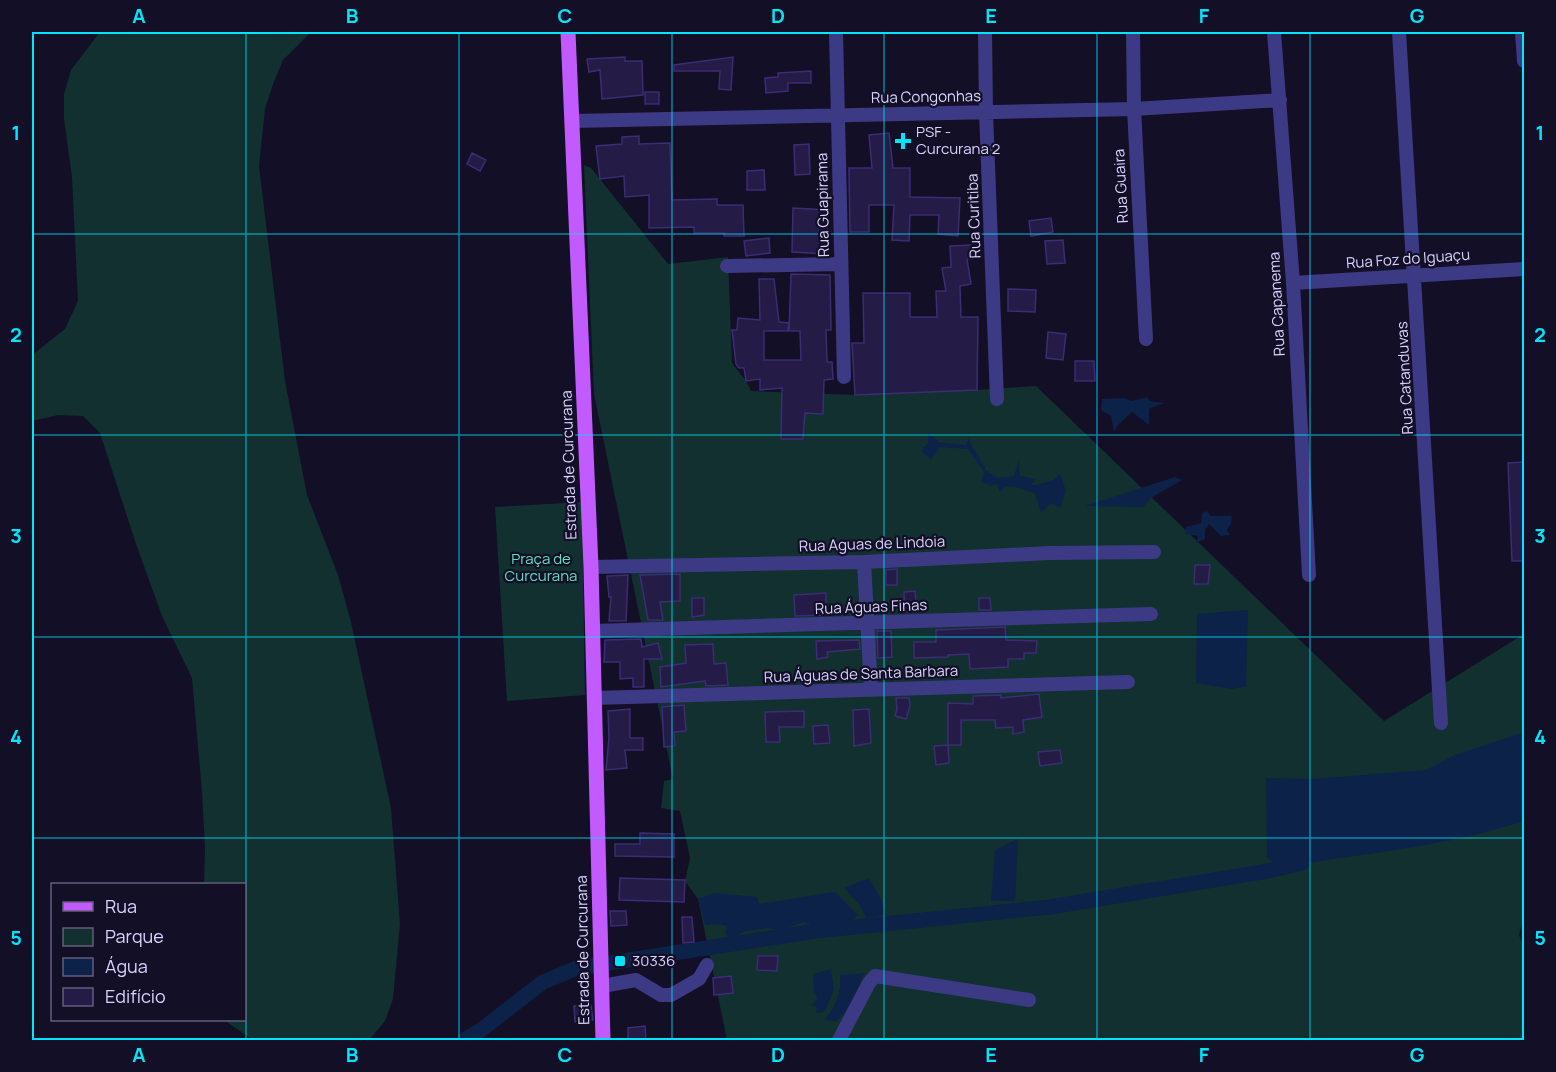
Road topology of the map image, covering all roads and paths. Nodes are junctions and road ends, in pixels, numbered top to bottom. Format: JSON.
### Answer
{"nodes":[{"id":1,"x":568,"y":32,"type":"edge"},
{"id":2,"x":836,"y":32,"type":"edge"},
{"id":3,"x":986,"y":32,"type":"edge"},
{"id":4,"x":1132,"y":32,"type":"edge"},
{"id":5,"x":1274,"y":32,"type":"edge"},
{"id":6,"x":1400,"y":32,"type":"edge"},
{"id":7,"x":1522,"y":32,"type":"edge"},
{"id":8,"x":1524,"y":62,"type":"edge"},
{"id":9,"x":1280,"y":100,"type":"junction"},
{"id":10,"x":1134,"y":109,"type":"junction"},
{"id":11,"x":986,"y":112,"type":"junction"},
{"id":12,"x":837,"y":115,"type":"junction"},
{"id":13,"x":572,"y":121,"type":"junction"},
{"id":14,"x":840,"y":264,"type":"junction"},
{"id":15,"x":727,"y":266,"type":"dead end"},
{"id":16,"x":1524,"y":269,"type":"edge"},
{"id":17,"x":1415,"y":275,"type":"junction"},
{"id":18,"x":1293,"y":283,"type":"junction"},
{"id":19,"x":1146,"y":339,"type":"dead end"},
{"id":20,"x":844,"y":377,"type":"dead end"},
{"id":21,"x":997,"y":399,"type":"dead end"},
{"id":22,"x":1154,"y":552,"type":"dead end"},
{"id":23,"x":864,"y":562,"type":"junction"},
{"id":24,"x":591,"y":567,"type":"junction"},
{"id":25,"x":1309,"y":575,"type":"dead end"},
{"id":26,"x":1150,"y":614,"type":"dead end"},
{"id":27,"x":868,"y":624,"type":"junction"},
{"id":28,"x":592,"y":631,"type":"junction"},
{"id":29,"x":1128,"y":682,"type":"dead end"},
{"id":30,"x":870,"y":690,"type":"junction"},
{"id":31,"x":594,"y":698,"type":"junction"},
{"id":32,"x":1441,"y":723,"type":"dead end"},
{"id":33,"x":707,"y":964,"type":"dead end"},
{"id":34,"x":602,"y":981,"type":"junction"},
{"id":35,"x":1029,"y":1000,"type":"dead end"},
{"id":36,"x":603,"y":1041,"type":"edge"},
{"id":37,"x":839,"y":1041,"type":"edge"}],
"edges":[{"from":1,"to":13,"type":"main road","name":"Estrada de Curcurana"},
{"from":2,"to":12,"type":"street","name":"Rua Guapirama"},
{"from":3,"to":11,"type":"street","name":"Rua Curitiba"},
{"from":4,"to":10,"type":"street","name":"Rua Guaira"},
{"from":5,"to":9,"type":"street","name":"Rua Capanema"},
{"from":6,"to":17,"type":"street","name":"Rua Catanduvas"},
{"from":7,"to":8,"type":"street"},
{"from":9,"to":10,"type":"street","name":"Rua Congonhas"},
{"from":9,"to":18,"type":"street","name":"Rua Capanema"},
{"from":10,"to":11,"type":"street","name":"Rua Congonhas"},
{"from":10,"to":19,"type":"street","name":"Rua Guaira"},
{"from":11,"to":12,"type":"street","name":"Rua Congonhas"},
{"from":11,"to":21,"type":"street","name":"Rua Curitiba"},
{"from":12,"to":13,"type":"street","name":"Rua Congonhas"},
{"from":12,"to":14,"type":"street","name":"Rua Guapirama"},
{"from":13,"to":24,"type":"main road","name":"Estrada de Curcurana"},
{"from":14,"to":15,"type":"street"},
{"from":14,"to":20,"type":"street","name":"Rua Guapirama"},
{"from":16,"to":17,"type":"street","name":"Rua Foz do Iguaçu"},
{"from":17,"to":18,"type":"street","name":"Rua Foz do Iguaçu"},
{"from":17,"to":32,"type":"street","name":"Rua Catanduvas"},
{"from":18,"to":25,"type":"street","name":"Rua Capanema"},
{"from":22,"to":23,"type":"street","name":"Rua Aguas de Lindoia"},
{"from":23,"to":24,"type":"street","name":"Rua Aguas de Lindoia"},
{"from":23,"to":27,"type":"street"},
{"from":24,"to":28,"type":"main road","name":"Estrada de Curcurana"},
{"from":26,"to":27,"type":"street","name":"Rua Águas Finas"},
{"from":27,"to":28,"type":"street","name":"Rua Águas Finas"},
{"from":27,"to":30,"type":"street"},
{"from":28,"to":31,"type":"main road","name":"Estrada de Curcurana"},
{"from":29,"to":30,"type":"street","name":"Rua Águas de Santa Barbara"},
{"from":30,"to":31,"type":"street","name":"Rua Águas de Santa Barbara"},
{"from":31,"to":34,"type":"main road","name":"Estrada de Curcurana"},
{"from":33,"to":34,"type":"street"},
{"from":34,"to":36,"type":"main road","name":"Estrada de Curcurana"},
{"from":35,"to":37,"type":"street"}]}
